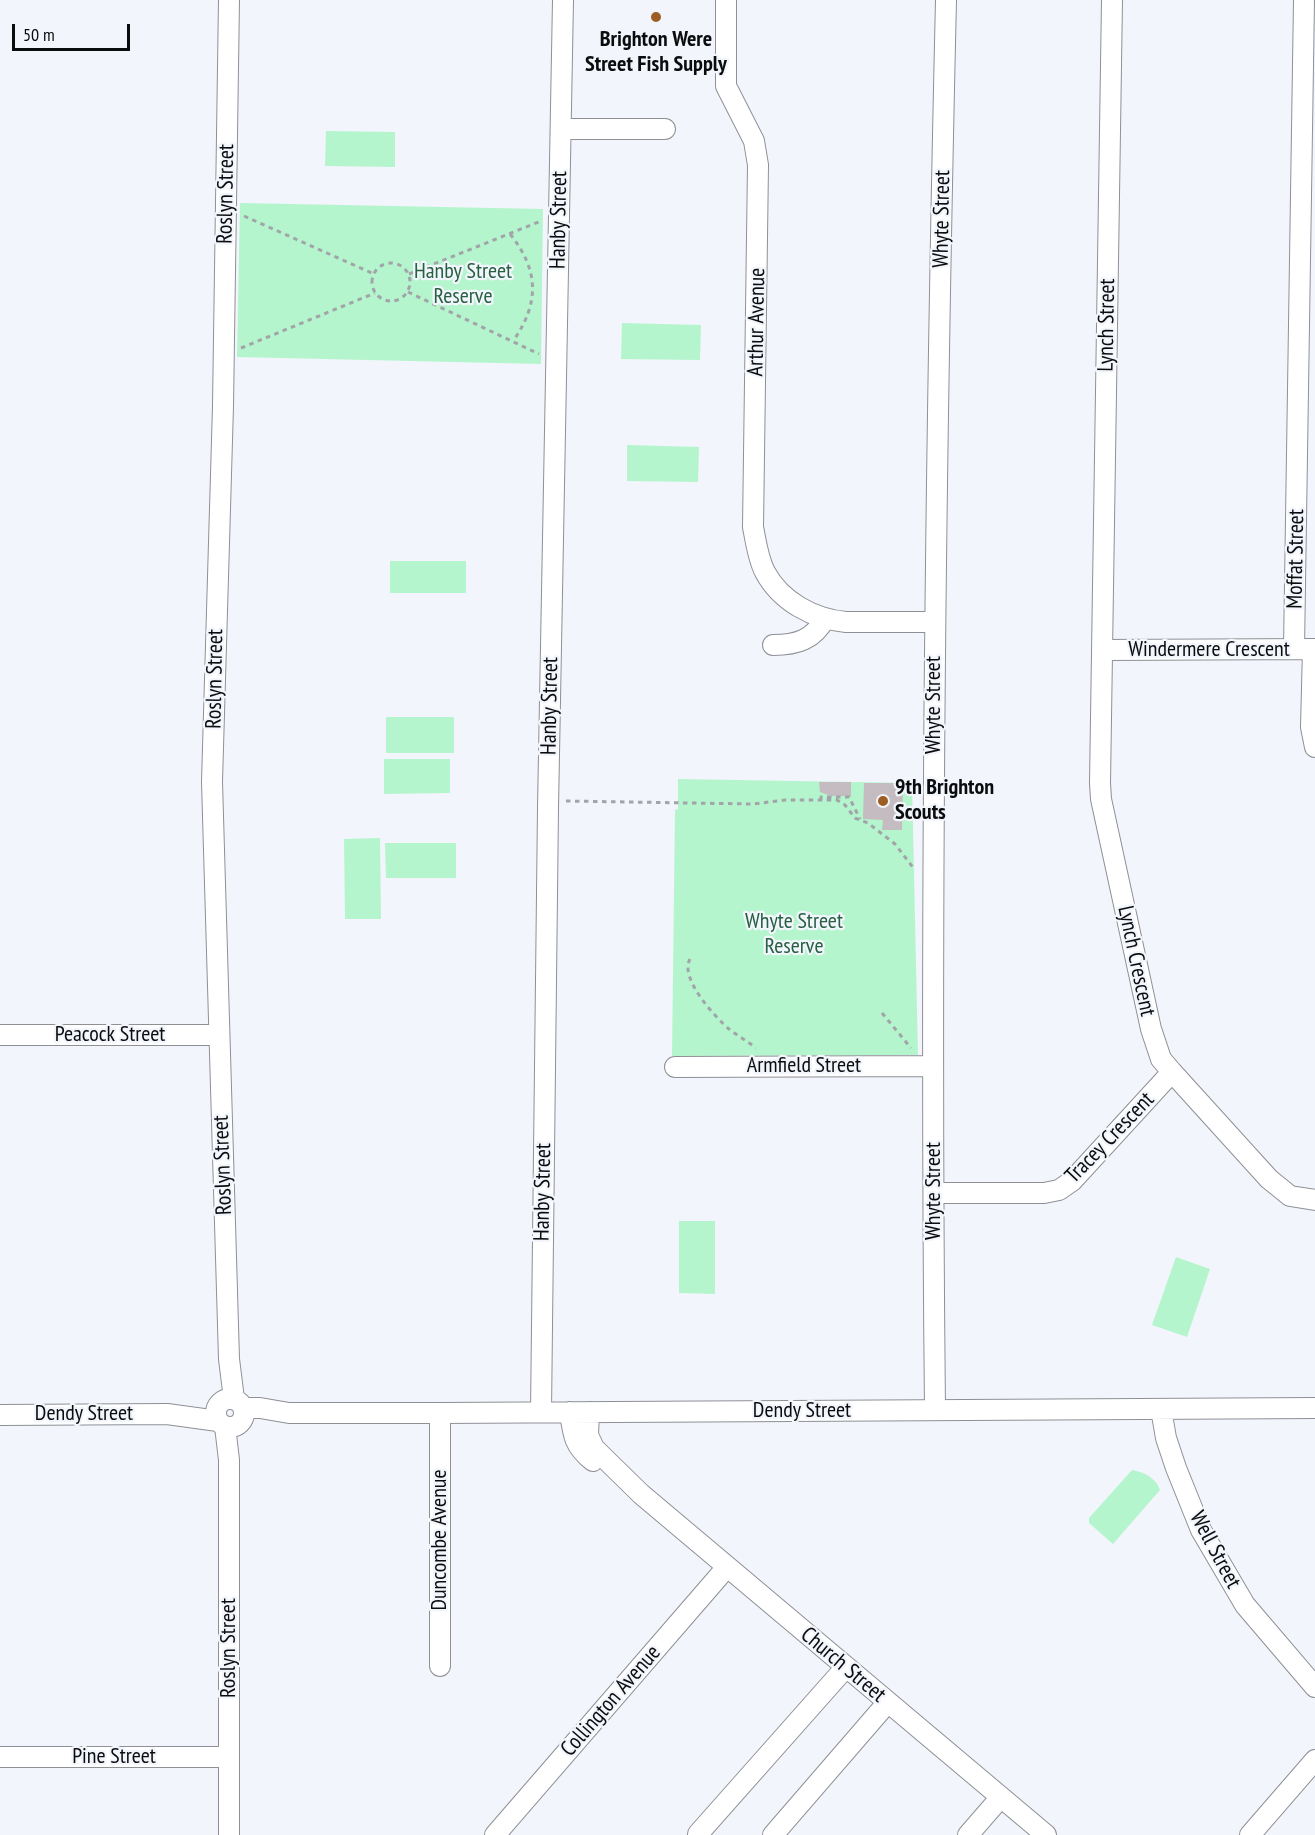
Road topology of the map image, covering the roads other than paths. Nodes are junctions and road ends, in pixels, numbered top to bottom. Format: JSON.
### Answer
{"nodes":[{"id":1,"x":229,"y":0,"type":"edge"},
{"id":2,"x":563,"y":0,"type":"edge"},
{"id":3,"x":726,"y":0,"type":"edge"},
{"id":4,"x":946,"y":0,"type":"edge"},
{"id":5,"x":1112,"y":0,"type":"edge"},
{"id":6,"x":1304,"y":0,"type":"edge"},
{"id":7,"x":561,"y":129,"type":"junction"},
{"id":8,"x":665,"y":129,"type":"dead end"},
{"id":9,"x":825,"y":618,"type":"junction"},
{"id":10,"x":934,"y":622,"type":"junction"},
{"id":11,"x":773,"y":645,"type":"dead end"},
{"id":12,"x":1307,"y":649,"type":"edge"},
{"id":13,"x":1102,"y":650,"type":"junction"},
{"id":14,"x":1315,"y":747,"type":"edge"},
{"id":15,"x":0,"y":1035,"type":"edge"},
{"id":16,"x":219,"y":1035,"type":"junction"},
{"id":17,"x":933,"y":1066,"type":"junction"},
{"id":18,"x":675,"y":1067,"type":"dead end"},
{"id":19,"x":1172,"y":1072,"type":"junction"},
{"id":20,"x":935,"y":1194,"type":"junction"},
{"id":21,"x":1315,"y":1200,"type":"edge"},
{"id":22,"x":1315,"y":1408,"type":"edge"},
{"id":23,"x":1161,"y":1409,"type":"junction"},
{"id":24,"x":935,"y":1410,"type":"junction"},
{"id":25,"x":541,"y":1412,"type":"junction"},
{"id":26,"x":579,"y":1412,"type":"junction"},
{"id":27,"x":230,"y":1413,"type":"junction"},
{"id":28,"x":440,"y":1413,"type":"junction"},
{"id":29,"x":0,"y":1414,"type":"edge"},
{"id":30,"x":727,"y":1567,"type":"junction"},
{"id":31,"x":440,"y":1666,"type":"dead end"},
{"id":32,"x":846,"y":1667,"type":"junction"},
{"id":33,"x":1311,"y":1680,"type":"edge"},
{"id":34,"x":888,"y":1702,"type":"junction"},
{"id":35,"x":0,"y":1756,"type":"edge"},
{"id":36,"x":229,"y":1757,"type":"junction"},
{"id":37,"x":1314,"y":1760,"type":"edge"},
{"id":38,"x":1002,"y":1797,"type":"junction"},
{"id":39,"x":698,"y":1834,"type":"edge"},
{"id":40,"x":229,"y":1835,"type":"edge"},
{"id":41,"x":495,"y":1835,"type":"edge"},
{"id":42,"x":773,"y":1835,"type":"edge"},
{"id":43,"x":968,"y":1835,"type":"edge"},
{"id":44,"x":1046,"y":1835,"type":"edge"},
{"id":45,"x":1251,"y":1835,"type":"edge"}],
"edges":[{"from":1,"to":16,"type":"street","name":"Roslyn Street"},
{"from":2,"to":7,"type":"street","name":"Hanby Street"},
{"from":3,"to":9,"type":"street","name":"Arthur Avenue"},
{"from":4,"to":10,"type":"street","name":"Whyte Street"},
{"from":5,"to":13,"type":"street","name":"Lynch Street"},
{"from":6,"to":12,"type":"street","name":"Moffat Street"},
{"from":7,"to":8,"type":"street"},
{"from":7,"to":25,"type":"street","name":"Hanby Street"},
{"from":9,"to":10,"type":"street","name":"Arthur Avenue"},
{"from":9,"to":11,"type":"street"},
{"from":10,"to":17,"type":"street","name":"Whyte Street"},
{"from":12,"to":13,"type":"street","name":"Windermere Crescent"},
{"from":12,"to":14,"type":"street","name":"Moffat Street"},
{"from":13,"to":19,"type":"street","name":"Lynch Crescent"},
{"from":15,"to":16,"type":"street","name":"Peacock Street"},
{"from":16,"to":27,"type":"street","name":"Roslyn Street"},
{"from":17,"to":18,"type":"street","name":"Armfield Street"},
{"from":17,"to":20,"type":"street","name":"Whyte Street"},
{"from":19,"to":20,"type":"street","name":"Tracey Crescent"},
{"from":19,"to":21,"type":"street","name":"Lynch Crescent"},
{"from":20,"to":24,"type":"street","name":"Whyte Street"},
{"from":22,"to":23,"type":"street","name":"Dendy Street"},
{"from":23,"to":24,"type":"street","name":"Dendy Street"},
{"from":23,"to":33,"type":"street","name":"Well Street"},
{"from":24,"to":26,"type":"street","name":"Dendy Street"},
{"from":25,"to":26,"type":"street","name":"Dendy Street"},
{"from":25,"to":28,"type":"street","name":"Dendy Street"},
{"from":26,"to":30,"type":"street","name":"Church Street"},
{"from":27,"to":28,"type":"street","name":"Dendy Street"},
{"from":27,"to":29,"type":"street","name":"Dendy Street"},
{"from":27,"to":36,"type":"street","name":"Roslyn Street"},
{"from":28,"to":31,"type":"street","name":"Duncombe Avenue"},
{"from":30,"to":32,"type":"street","name":"Church Street"},
{"from":30,"to":41,"type":"street","name":"Collington Avenue"},
{"from":32,"to":34,"type":"street","name":"Church Street"},
{"from":32,"to":39,"type":"street"},
{"from":34,"to":38,"type":"street","name":"Church Street"},
{"from":34,"to":42,"type":"street"},
{"from":35,"to":36,"type":"street","name":"Pine Street"},
{"from":36,"to":40,"type":"street","name":"Roslyn Street"},
{"from":37,"to":45,"type":"street"},
{"from":38,"to":43,"type":"street"},
{"from":38,"to":44,"type":"street","name":"Church Street"}]}
